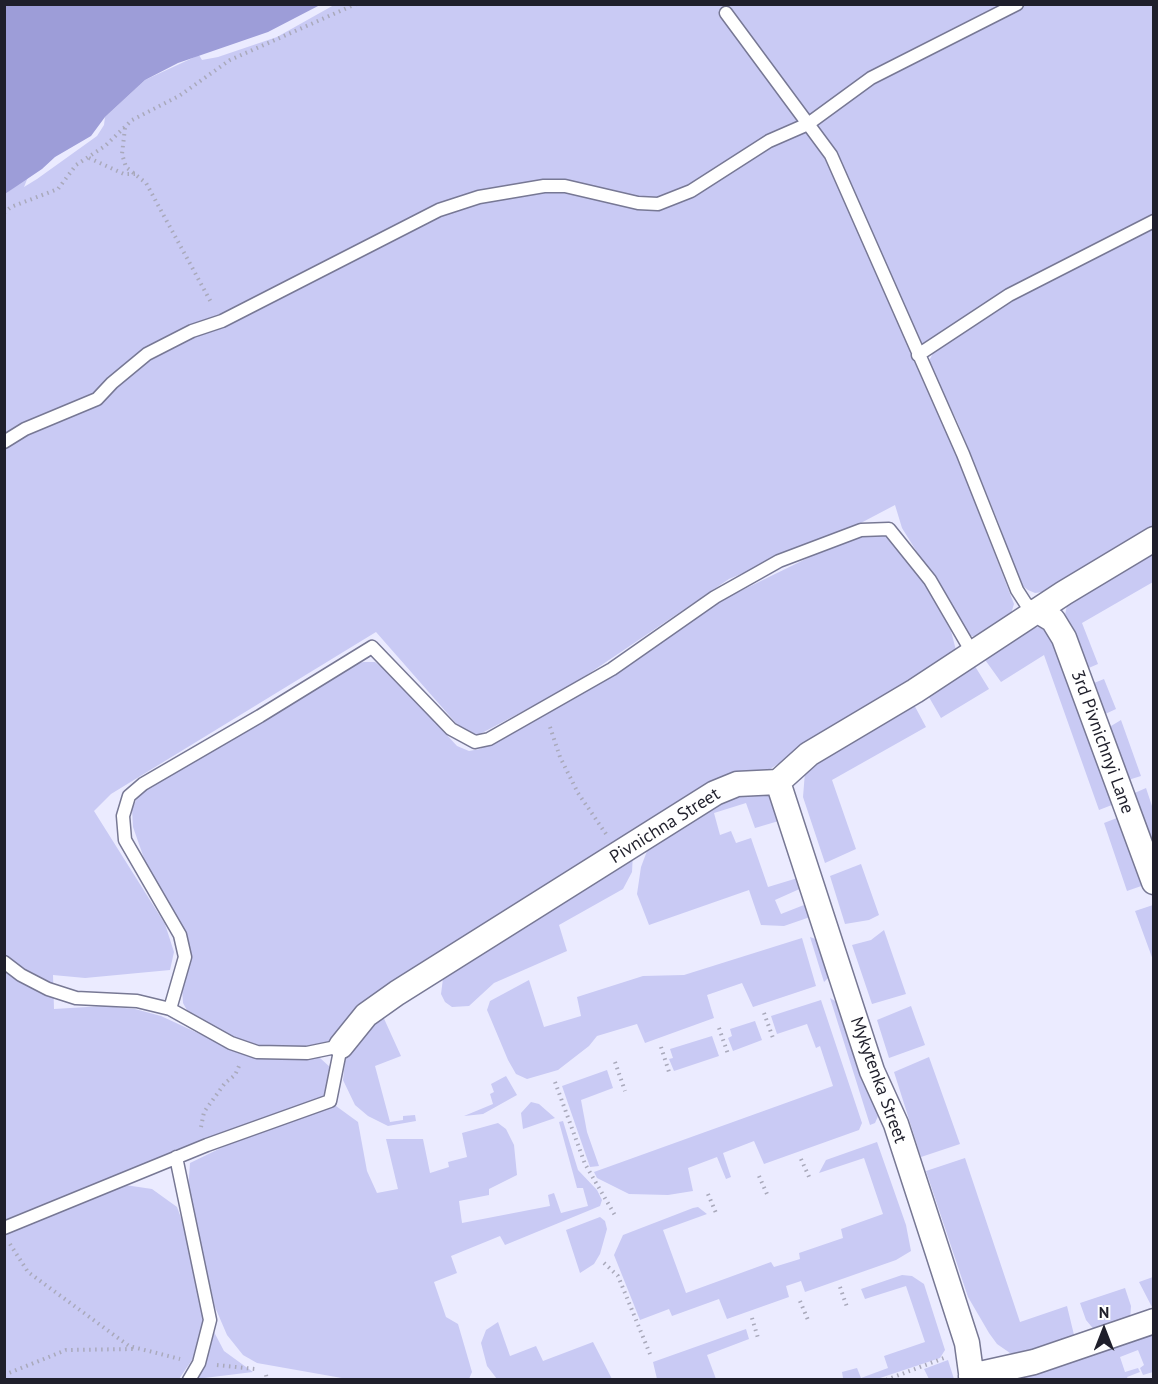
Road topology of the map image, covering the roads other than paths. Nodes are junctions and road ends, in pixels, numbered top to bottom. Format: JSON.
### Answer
{"nodes":[{"id":1,"x":1017,"y":4,"type":"edge"},
{"id":2,"x":726,"y":13,"type":"dead end"},
{"id":3,"x":808,"y":124,"type":"junction"},
{"id":4,"x":1154,"y":221,"type":"edge"},
{"id":5,"x":918,"y":355,"type":"junction"},
{"id":6,"x":4,"y":442,"type":"edge"},
{"id":7,"x":1154,"y":539,"type":"edge"},
{"id":8,"x":1038,"y":611,"type":"junction"},
{"id":9,"x":973,"y":654,"type":"junction"},
{"id":10,"x":778,"y":782,"type":"junction"},
{"id":11,"x":1154,"y":882,"type":"edge"},
{"id":12,"x":4,"y":962,"type":"edge"},
{"id":13,"x":170,"y":1009,"type":"junction"},
{"id":14,"x":341,"y":1046,"type":"junction"},
{"id":15,"x":176,"y":1158,"type":"junction"},
{"id":16,"x":7,"y":1234,"type":"edge"},
{"id":17,"x":1154,"y":1322,"type":"edge"},
{"id":18,"x":972,"y":1378,"type":"edge"},
{"id":19,"x":189,"y":1380,"type":"edge"}],
"edges":[{"from":1,"to":3,"type":"lane"},
{"from":2,"to":3,"type":"lane"},
{"from":3,"to":5,"type":"lane"},
{"from":3,"to":6,"type":"lane"},
{"from":4,"to":5,"type":"lane"},
{"from":5,"to":8,"type":"lane"},
{"from":7,"to":8,"type":"street"},
{"from":8,"to":9,"type":"street"},
{"from":8,"to":11,"type":"street","name":"3rd Pivnichnyi Lane"},
{"from":9,"to":10,"type":"street"},
{"from":9,"to":13,"type":"lane"},
{"from":10,"to":14,"type":"street","name":"Pivnichna Street"},
{"from":10,"to":18,"type":"street","name":"Mykytenka Street"},
{"from":12,"to":13,"type":"lane"},
{"from":13,"to":14,"type":"lane"},
{"from":14,"to":15,"type":"lane"},
{"from":15,"to":16,"type":"lane"},
{"from":15,"to":19,"type":"lane"},
{"from":17,"to":18,"type":"street"}]}
